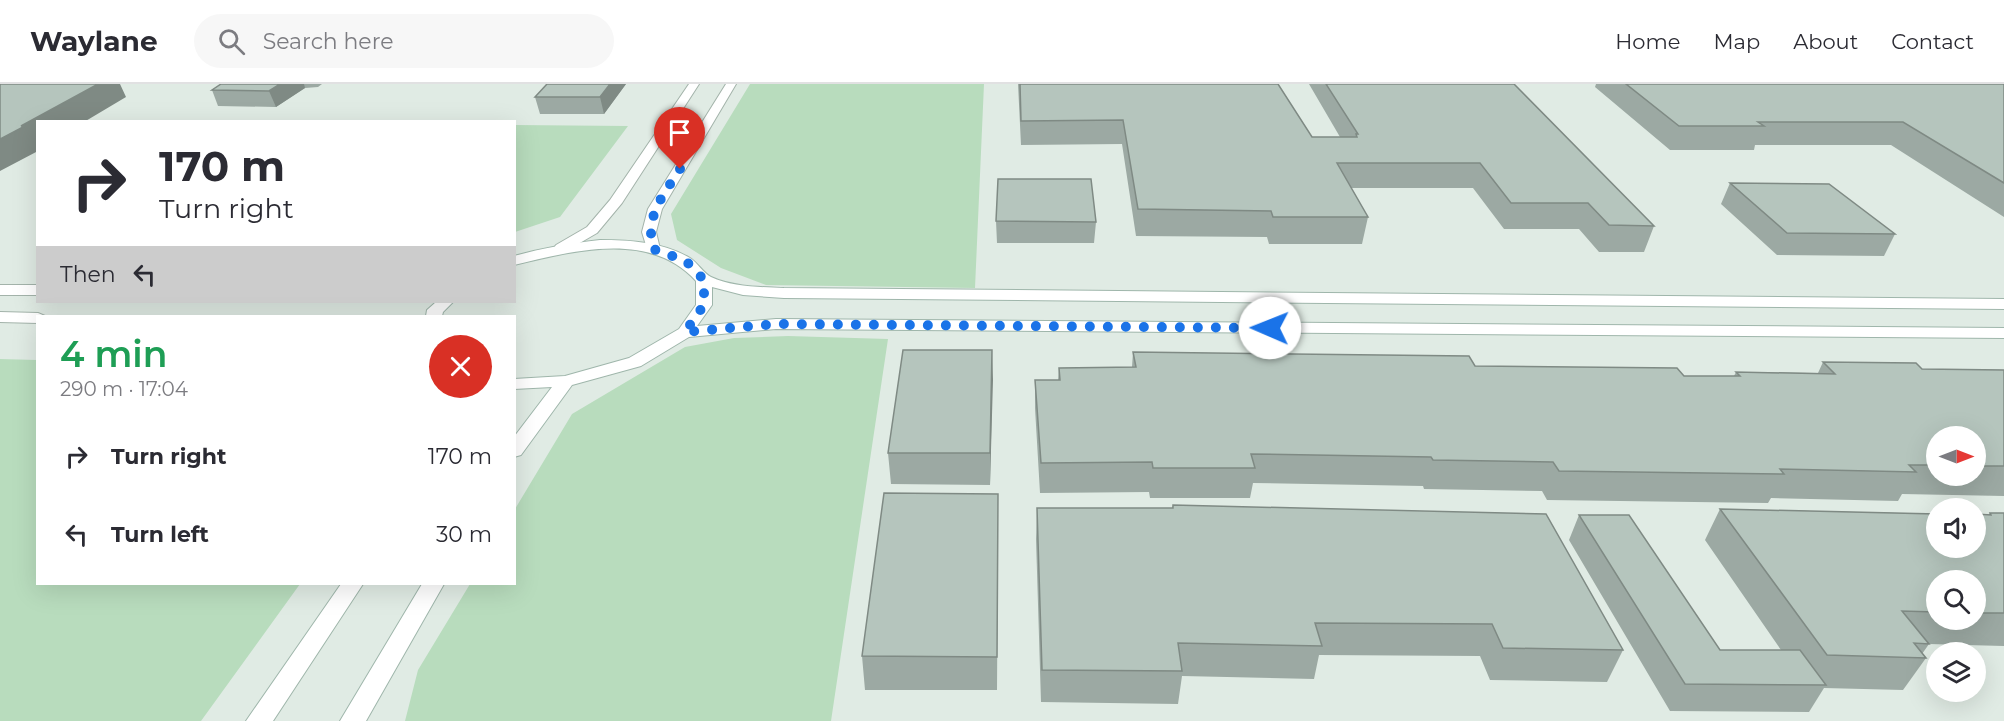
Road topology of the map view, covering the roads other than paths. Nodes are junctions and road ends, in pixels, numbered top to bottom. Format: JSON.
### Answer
{"nodes":[{"id":1,"x":694,"y":84,"type":"edge"},
{"id":2,"x":731,"y":84,"type":"edge"},
{"id":3,"x":561,"y":248,"type":"junction"},
{"id":4,"x":653,"y":249,"type":"junction"},
{"id":5,"x":516,"y":260,"type":"edge"},
{"id":6,"x":704,"y":280,"type":"junction"},
{"id":7,"x":0,"y":290,"type":"edge"},
{"id":8,"x":36,"y":290,"type":"edge"},
{"id":9,"x":444,"y":303,"type":"edge"},
{"id":10,"x":2004,"y":304,"type":"edge"},
{"id":11,"x":434,"y":315,"type":"edge"},
{"id":12,"x":0,"y":317,"type":"edge"},
{"id":13,"x":36,"y":318,"type":"edge"},
{"id":14,"x":685,"y":332,"type":"junction"},
{"id":15,"x":2004,"y":333,"type":"edge"},
{"id":16,"x":566,"y":381,"type":"junction"},
{"id":17,"x":516,"y":384,"type":"edge"},
{"id":18,"x":516,"y":448,"type":"edge"},
{"id":19,"x":351,"y":585,"type":"edge"},
{"id":20,"x":432,"y":585,"type":"edge"},
{"id":21,"x":259,"y":721,"type":"edge"},
{"id":22,"x":353,"y":721,"type":"edge"}],
"edges":[{"from":1,"to":3,"type":"main road"},
{"from":2,"to":4,"type":"main road"},
{"from":3,"to":4,"type":"main road"},
{"from":3,"to":5,"type":"main road"},
{"from":4,"to":6,"type":"main road"},
{"from":6,"to":10,"type":"main road"},
{"from":6,"to":14,"type":"main road"},
{"from":7,"to":8,"type":"main road"},
{"from":9,"to":11,"type":"main road"},
{"from":12,"to":13,"type":"main road"},
{"from":14,"to":15,"type":"main road"},
{"from":14,"to":16,"type":"main road"},
{"from":16,"to":17,"type":"main road"},
{"from":16,"to":18,"type":"main road"},
{"from":19,"to":21,"type":"main road"},
{"from":20,"to":22,"type":"main road"}]}
